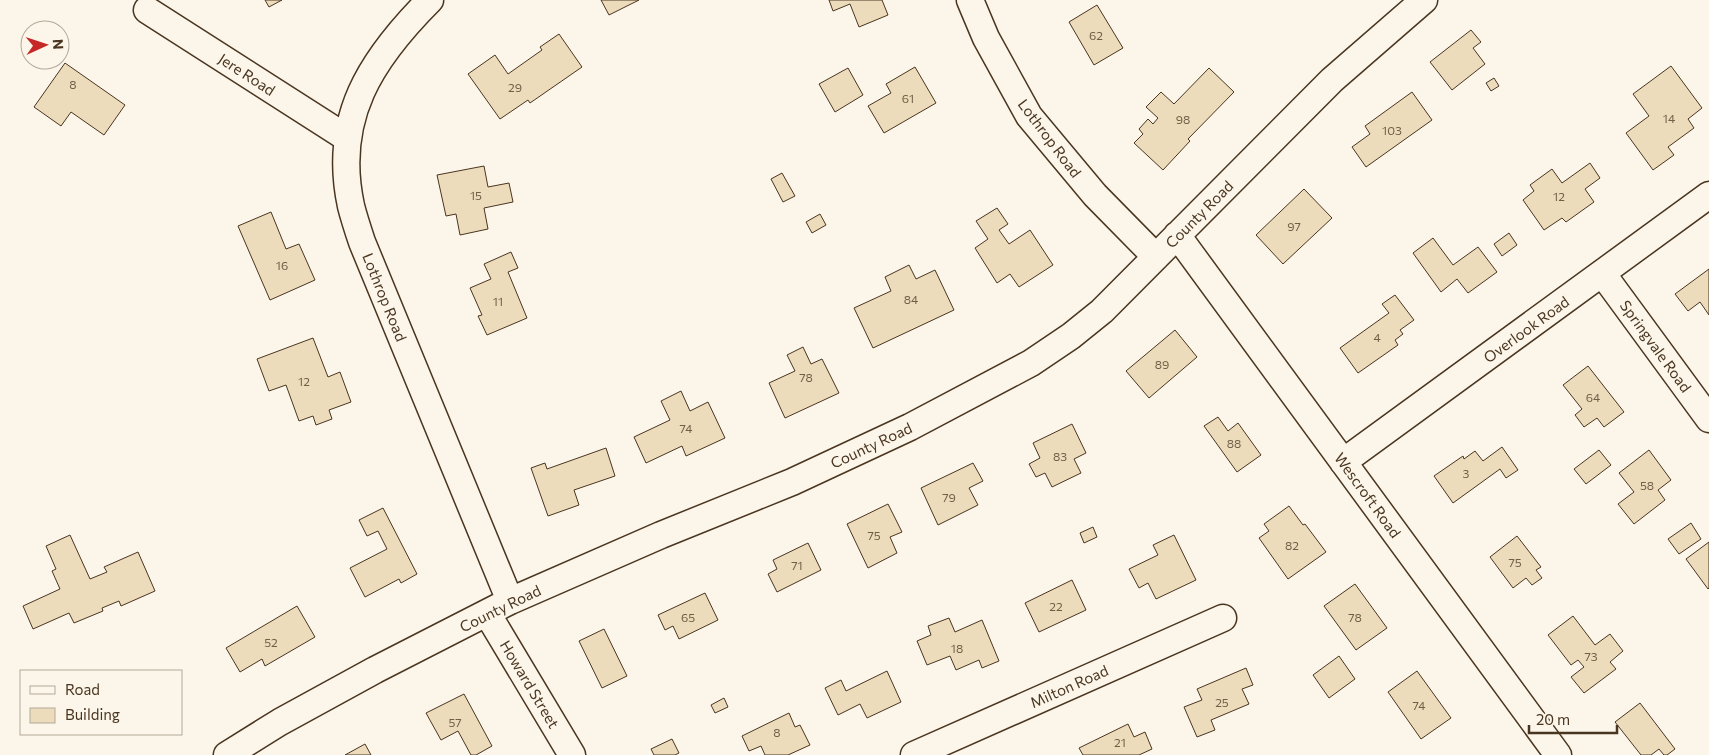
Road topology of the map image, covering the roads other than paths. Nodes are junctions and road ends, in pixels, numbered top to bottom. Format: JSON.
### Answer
{"nodes":[{"id":1,"x":430,"y":0,"type":"edge"},
{"id":2,"x":970,"y":0,"type":"edge"},
{"id":3,"x":1424,"y":0,"type":"edge"},
{"id":4,"x":147,"y":10,"type":"dead end"},
{"id":5,"x":347,"y":138,"type":"junction"},
{"id":6,"x":1709,"y":195,"type":"edge"},
{"id":7,"x":1177,"y":235,"type":"junction"},
{"id":8,"x":1156,"y":258,"type":"junction"},
{"id":9,"x":1602,"y":273,"type":"junction"},
{"id":10,"x":1709,"y":419,"type":"edge"},
{"id":11,"x":1343,"y":462,"type":"junction"},
{"id":12,"x":510,"y":601,"type":"junction"},
{"id":13,"x":487,"y":612,"type":"junction"},
{"id":14,"x":1223,"y":618,"type":"dead end"},
{"id":15,"x":227,"y":755,"type":"edge"},
{"id":16,"x":572,"y":755,"type":"edge"},
{"id":17,"x":914,"y":755,"type":"edge"},
{"id":18,"x":1558,"y":755,"type":"edge"}],
"edges":[{"from":1,"to":5,"type":"street","name":"Lothrop Road"},
{"from":2,"to":8,"type":"street","name":"Lothrop Road"},
{"from":3,"to":7,"type":"street","name":"County Road"},
{"from":4,"to":5,"type":"street","name":"Jere Road"},
{"from":5,"to":12,"type":"street","name":"Lothrop Road"},
{"from":6,"to":9,"type":"street","name":"Overlook Road"},
{"from":7,"to":8,"type":"street","name":"County Road"},
{"from":7,"to":11,"type":"street","name":"Wescroft Road"},
{"from":8,"to":12,"type":"street","name":"County Road"},
{"from":9,"to":10,"type":"street","name":"Springvale Road"},
{"from":9,"to":11,"type":"street","name":"Overlook Road"},
{"from":11,"to":18,"type":"street","name":"Wescroft Road"},
{"from":12,"to":13,"type":"street","name":"County Road"},
{"from":13,"to":15,"type":"street","name":"County Road"},
{"from":13,"to":16,"type":"street","name":"Howard Street"},
{"from":14,"to":17,"type":"street","name":"Milton Road"}]}
